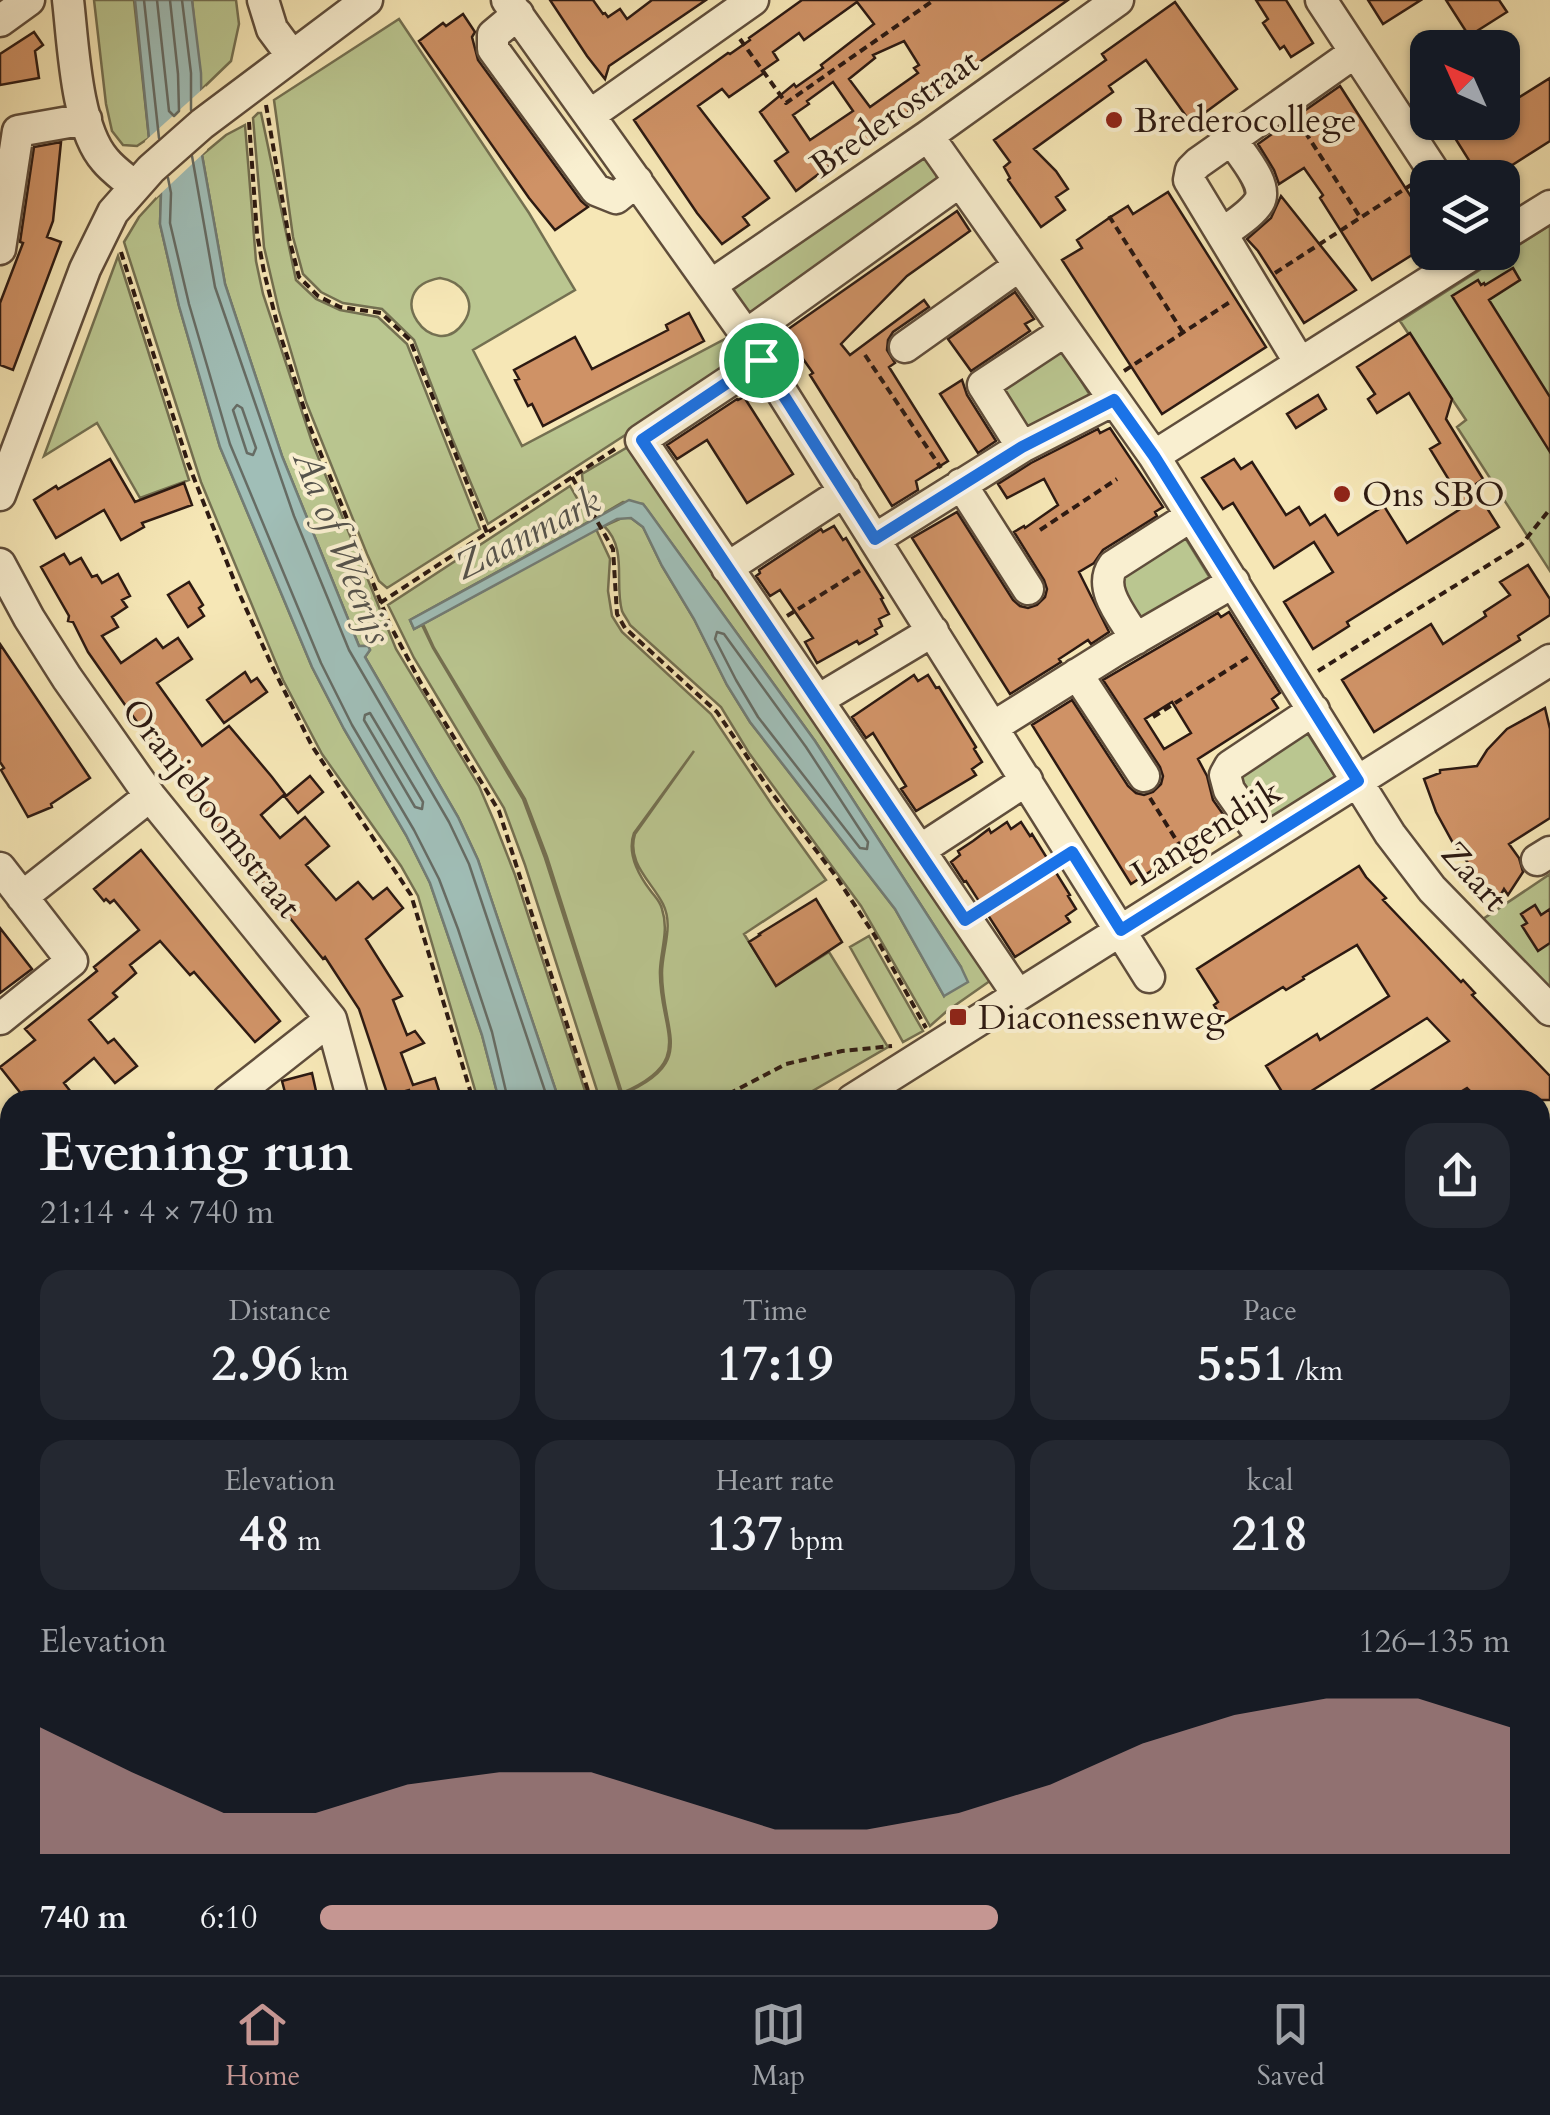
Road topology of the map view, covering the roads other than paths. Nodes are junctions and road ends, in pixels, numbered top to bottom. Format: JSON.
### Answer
{"nodes":[{"id":1,"x":29,"y":0,"type":"edge"},
{"id":2,"x":68,"y":0,"type":"edge"},
{"id":3,"x":264,"y":0,"type":"edge"},
{"id":4,"x":367,"y":0,"type":"edge"},
{"id":5,"x":753,"y":0,"type":"edge"},
{"id":6,"x":1118,"y":0,"type":"edge"},
{"id":7,"x":1321,"y":0,"type":"edge"},
{"id":8,"x":513,"y":7,"type":"edge"},
{"id":9,"x":0,"y":20,"type":"edge"},
{"id":10,"x":1354,"y":52,"type":"junction"},
{"id":11,"x":292,"y":56,"type":"junction"},
{"id":12,"x":590,"y":115,"type":"junction"},
{"id":13,"x":86,"y":119,"type":"junction"},
{"id":14,"x":928,"y":136,"type":"junction"},
{"id":15,"x":1231,"y":140,"type":"junction"},
{"id":16,"x":1426,"y":160,"type":"edge"},
{"id":17,"x":637,"y":182,"type":"junction"},
{"id":18,"x":959,"y":182,"type":"junction"},
{"id":19,"x":127,"y":186,"type":"junction"},
{"id":20,"x":1550,"y":206,"type":"edge"},
{"id":21,"x":1520,"y":225,"type":"edge"},
{"id":22,"x":1222,"y":234,"type":"junction"},
{"id":23,"x":0,"y":249,"type":"edge"},
{"id":24,"x":1019,"y":266,"type":"junction"},
{"id":25,"x":1447,"y":270,"type":"edge"},
{"id":26,"x":711,"y":285,"type":"junction"},
{"id":27,"x":1065,"y":331,"type":"junction"},
{"id":28,"x":753,"y":347,"type":"junction"},
{"id":29,"x":905,"y":347,"type":"dead end"},
{"id":30,"x":1300,"y":363,"type":"junction"},
{"id":31,"x":1114,"y":400,"type":"junction"},
{"id":32,"x":1022,"y":447,"type":"junction"},
{"id":33,"x":1154,"y":456,"type":"junction"},
{"id":34,"x":958,"y":487,"type":"junction"},
{"id":35,"x":845,"y":491,"type":"junction"},
{"id":36,"x":0,"y":496,"type":"edge"},
{"id":37,"x":1192,"y":516,"type":"junction"},
{"id":38,"x":880,"y":547,"type":"junction"},
{"id":39,"x":0,"y":564,"type":"edge"},
{"id":40,"x":727,"y":568,"type":"junction"},
{"id":41,"x":1234,"y":582,"type":"junction"},
{"id":42,"x":1028,"y":589,"type":"dead end"},
{"id":43,"x":932,"y":631,"type":"junction"},
{"id":44,"x":1136,"y":639,"type":"junction"},
{"id":45,"x":1550,"y":660,"type":"edge"},
{"id":46,"x":1077,"y":674,"type":"junction"},
{"id":47,"x":818,"y":700,"type":"junction"},
{"id":48,"x":1314,"y":710,"type":"junction"},
{"id":49,"x":993,"y":727,"type":"junction"},
{"id":50,"x":1144,"y":776,"type":"road end"},
{"id":51,"x":1027,"y":780,"type":"junction"},
{"id":52,"x":1358,"y":781,"type":"junction"},
{"id":53,"x":150,"y":796,"type":"junction"},
{"id":54,"x":1264,"y":840,"type":"junction"},
{"id":55,"x":920,"y":850,"type":"junction"},
{"id":56,"x":0,"y":868,"type":"edge"},
{"id":57,"x":22,"y":897,"type":"junction"},
{"id":58,"x":1121,"y":930,"type":"junction"},
{"id":59,"x":1149,"y":977,"type":"dead end"},
{"id":60,"x":1018,"y":996,"type":"junction"},
{"id":61,"x":1550,"y":1010,"type":"edge"},
{"id":62,"x":331,"y":1018,"type":"junction"},
{"id":63,"x":0,"y":1019,"type":"edge"},
{"id":64,"x":241,"y":1090,"type":"edge"},
{"id":65,"x":350,"y":1090,"type":"edge"},
{"id":66,"x":868,"y":1090,"type":"edge"}],
"edges":[{"from":1,"to":9,"type":"street"},
{"from":2,"to":13,"type":"street"},
{"from":3,"to":11,"type":"street"},
{"from":4,"to":11,"type":"street"},
{"from":5,"to":12,"type":"street"},
{"from":6,"to":14,"type":"street","name":"Brederostraat"},
{"from":7,"to":10,"type":"street"},
{"from":8,"to":12,"type":"street"},
{"from":8,"to":17,"type":"street"},
{"from":10,"to":15,"type":"street"},
{"from":10,"to":16,"type":"street"},
{"from":11,"to":19,"type":"street"},
{"from":12,"to":17,"type":"street"},
{"from":13,"to":19,"type":"street"},
{"from":13,"to":23,"type":"street"},
{"from":14,"to":18,"type":"street","name":"Zaart"},
{"from":14,"to":26,"type":"street","name":"Brederostraat"},
{"from":15,"to":22,"type":"street"},
{"from":15,"to":22,"type":"street"},
{"from":17,"to":26,"type":"street"},
{"from":18,"to":24,"type":"street","name":"Zaart"},
{"from":18,"to":28,"type":"street"},
{"from":19,"to":36,"type":"street"},
{"from":20,"to":21,"type":"street"},
{"from":22,"to":30,"type":"street"},
{"from":24,"to":27,"type":"street","name":"Zaart"},
{"from":24,"to":29,"type":"street"},
{"from":25,"to":30,"type":"street"},
{"from":26,"to":28,"type":"street"},
{"from":27,"to":31,"type":"street","name":"Zaart"},
{"from":27,"to":32,"type":"street"},
{"from":28,"to":35,"type":"street"},
{"from":28,"to":40,"type":"street"},
{"from":30,"to":33,"type":"street"},
{"from":31,"to":32,"type":"street"},
{"from":31,"to":33,"type":"street","name":"Zaart"},
{"from":32,"to":34,"type":"street"},
{"from":33,"to":37,"type":"street","name":"Zaart"},
{"from":34,"to":38,"type":"street"},
{"from":34,"to":42,"type":"street"},
{"from":35,"to":38,"type":"street"},
{"from":35,"to":40,"type":"street"},
{"from":37,"to":41,"type":"street","name":"Zaart"},
{"from":37,"to":44,"type":"street"},
{"from":38,"to":43,"type":"street"},
{"from":39,"to":53,"type":"street","name":"Oranjeboomstraat"},
{"from":40,"to":47,"type":"street"},
{"from":41,"to":44,"type":"street"},
{"from":41,"to":48,"type":"street","name":"Zaart"},
{"from":43,"to":47,"type":"street"},
{"from":43,"to":49,"type":"street"},
{"from":44,"to":46,"type":"street"},
{"from":45,"to":52,"type":"street","name":"Langendijk"},
{"from":46,"to":49,"type":"street"},
{"from":46,"to":50,"type":"street"},
{"from":47,"to":55,"type":"street"},
{"from":48,"to":52,"type":"street","name":"Zaart"},
{"from":48,"to":54,"type":"street"},
{"from":49,"to":51,"type":"street"},
{"from":51,"to":55,"type":"street"},
{"from":51,"to":58,"type":"street"},
{"from":52,"to":54,"type":"street","name":"Langendijk"},
{"from":52,"to":61,"type":"street","name":"Zaart"},
{"from":53,"to":57,"type":"street"},
{"from":53,"to":62,"type":"street","name":"Oranjeboomstraat"},
{"from":54,"to":58,"type":"street","name":"Langendijk"},
{"from":55,"to":60,"type":"street"},
{"from":56,"to":57,"type":"street"},
{"from":57,"to":63,"type":"street"},
{"from":58,"to":59,"type":"street"},
{"from":58,"to":60,"type":"street","name":"Langendijk"},
{"from":60,"to":66,"type":"street","name":"Langendijk"},
{"from":62,"to":64,"type":"street"},
{"from":62,"to":65,"type":"street","name":"Oranjeboomstraat"}]}
